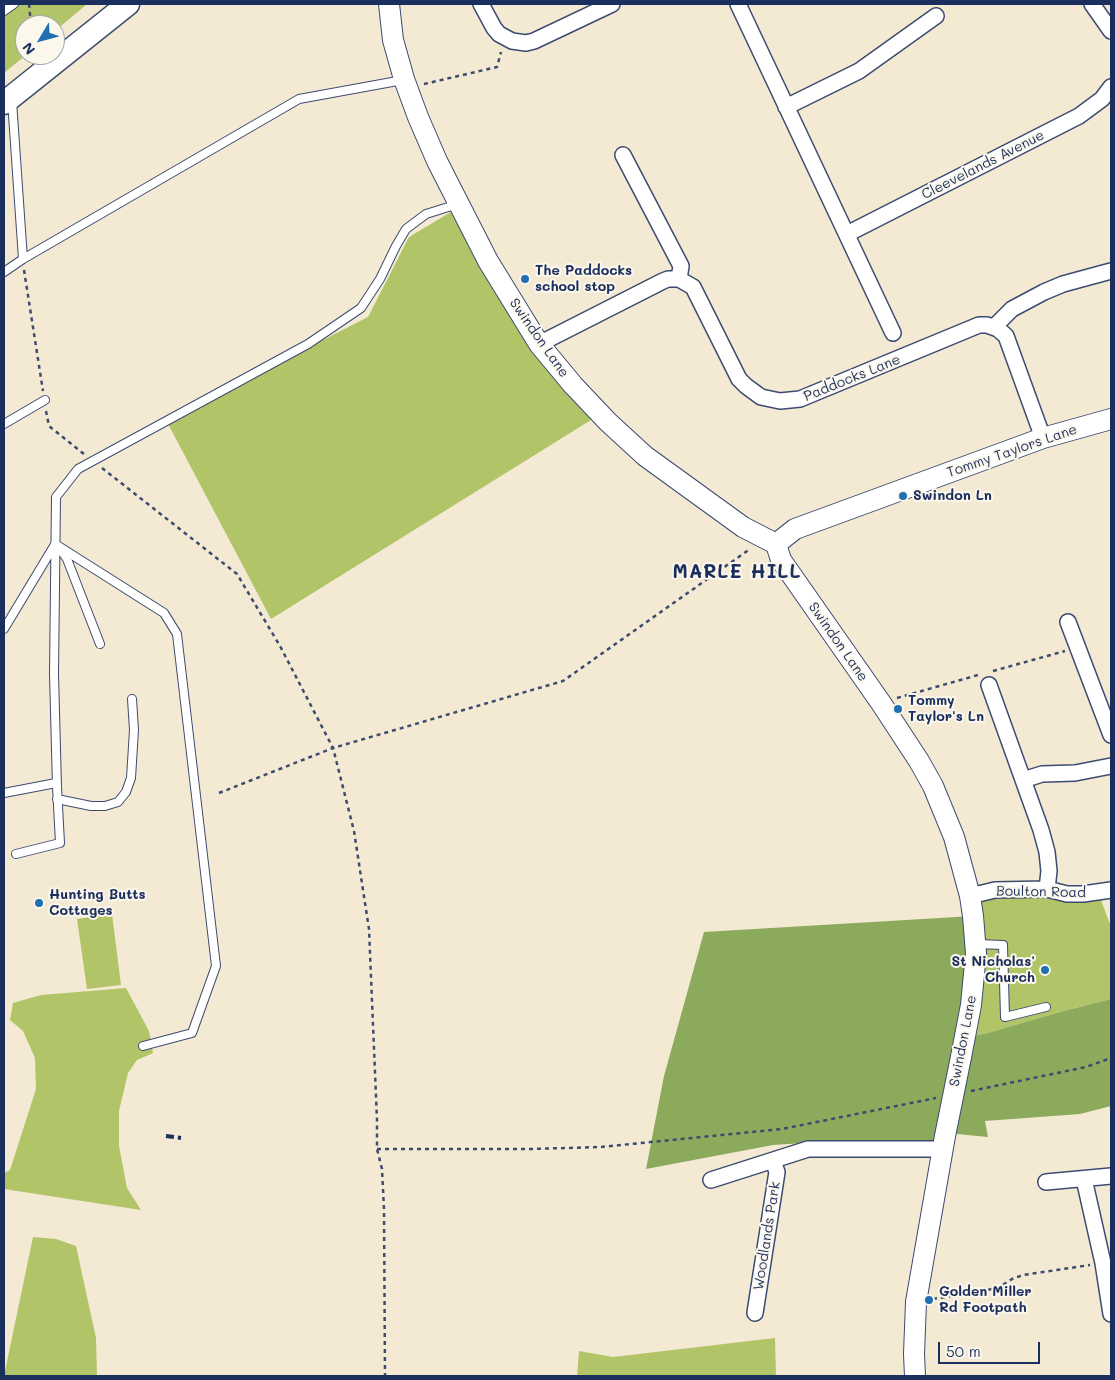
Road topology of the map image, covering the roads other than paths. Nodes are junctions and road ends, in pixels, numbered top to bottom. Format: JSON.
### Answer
{"nodes":[{"id":1,"x":14,"y":4,"type":"edge"},
{"id":2,"x":128,"y":4,"type":"edge"},
{"id":3,"x":389,"y":4,"type":"edge"},
{"id":4,"x":481,"y":4,"type":"edge"},
{"id":5,"x":612,"y":4,"type":"edge"},
{"id":6,"x":738,"y":4,"type":"edge"},
{"id":7,"x":1092,"y":4,"type":"edge"},
{"id":8,"x":4,"y":11,"type":"edge"},
{"id":9,"x":936,"y":16,"type":"dead end"},
{"id":10,"x":1111,"y":31,"type":"edge"},
{"id":11,"x":406,"y":84,"type":"junction"},
{"id":12,"x":1111,"y":87,"type":"edge"},
{"id":13,"x":8,"y":100,"type":"edge"},
{"id":14,"x":786,"y":107,"type":"junction"},
{"id":15,"x":623,"y":155,"type":"dead end"},
{"id":16,"x":458,"y":204,"type":"junction"},
{"id":17,"x":847,"y":234,"type":"junction"},
{"id":18,"x":23,"y":260,"type":"junction"},
{"id":19,"x":1111,"y":271,"type":"edge"},
{"id":20,"x":4,"y":272,"type":"edge"},
{"id":21,"x":679,"y":279,"type":"junction"},
{"id":22,"x":994,"y":326,"type":"junction"},
{"id":23,"x":893,"y":333,"type":"dead end"},
{"id":24,"x":539,"y":344,"type":"junction"},
{"id":25,"x":45,"y":400,"type":"road end"},
{"id":26,"x":1111,"y":419,"type":"edge"},
{"id":27,"x":4,"y":424,"type":"edge"},
{"id":28,"x":1043,"y":438,"type":"junction"},
{"id":29,"x":770,"y":542,"type":"junction"},
{"id":30,"x":55,"y":544,"type":"junction"},
{"id":31,"x":1068,"y":622,"type":"dead end"},
{"id":32,"x":4,"y":629,"type":"edge"},
{"id":33,"x":100,"y":644,"type":"dead end"},
{"id":34,"x":989,"y":685,"type":"dead end"},
{"id":35,"x":132,"y":699,"type":"dead end"},
{"id":36,"x":1111,"y":735,"type":"edge"},
{"id":37,"x":1111,"y":766,"type":"edge"},
{"id":38,"x":1024,"y":780,"type":"junction"},
{"id":39,"x":56,"y":783,"type":"junction"},
{"id":40,"x":4,"y":793,"type":"edge"},
{"id":41,"x":57,"y":799,"type":"junction"},
{"id":42,"x":16,"y":854,"type":"dead end"},
{"id":43,"x":1047,"y":889,"type":"junction"},
{"id":44,"x":1111,"y":890,"type":"edge"},
{"id":45,"x":970,"y":896,"type":"junction"},
{"id":46,"x":975,"y":944,"type":"junction"},
{"id":47,"x":1046,"y":1007,"type":"dead end"},
{"id":48,"x":143,"y":1046,"type":"dead end"},
{"id":49,"x":944,"y":1143,"type":"junction"},
{"id":50,"x":773,"y":1161,"type":"junction"},
{"id":51,"x":1111,"y":1176,"type":"edge"},
{"id":52,"x":1084,"y":1179,"type":"junction"},
{"id":53,"x":711,"y":1180,"type":"dead end"},
{"id":54,"x":1046,"y":1182,"type":"dead end"},
{"id":55,"x":755,"y":1313,"type":"dead end"},
{"id":56,"x":1111,"y":1314,"type":"edge"},
{"id":57,"x":915,"y":1376,"type":"edge"}],
"edges":[{"from":1,"to":8,"type":"lane"},
{"from":2,"to":13,"type":"main road"},
{"from":3,"to":11,"type":"street","name":"Swindon Lane"},
{"from":4,"to":5,"type":"street"},
{"from":6,"to":14,"type":"street"},
{"from":7,"to":10,"type":"street"},
{"from":9,"to":14,"type":"street"},
{"from":11,"to":16,"type":"street","name":"Swindon Lane"},
{"from":11,"to":18,"type":"lane"},
{"from":12,"to":17,"type":"street","name":"Cleevelands Avenue"},
{"from":13,"to":18,"type":"lane"},
{"from":14,"to":17,"type":"street"},
{"from":15,"to":21,"type":"street"},
{"from":16,"to":24,"type":"street","name":"Swindon Lane"},
{"from":16,"to":30,"type":"lane"},
{"from":17,"to":23,"type":"street"},
{"from":18,"to":20,"type":"lane"},
{"from":19,"to":22,"type":"street"},
{"from":21,"to":22,"type":"street","name":"Paddocks Lane"},
{"from":21,"to":24,"type":"street"},
{"from":22,"to":28,"type":"street"},
{"from":24,"to":29,"type":"street","name":"Swindon Lane"},
{"from":25,"to":27,"type":"lane"},
{"from":26,"to":28,"type":"street","name":"Tommy Taylors Lane"},
{"from":28,"to":29,"type":"street","name":"Tommy Taylors Lane"},
{"from":29,"to":45,"type":"street","name":"Swindon Lane"},
{"from":30,"to":32,"type":"lane"},
{"from":30,"to":33,"type":"lane"},
{"from":30,"to":39,"type":"lane"},
{"from":30,"to":48,"type":"lane"},
{"from":31,"to":36,"type":"street"},
{"from":34,"to":38,"type":"street"},
{"from":35,"to":41,"type":"lane"},
{"from":37,"to":38,"type":"street"},
{"from":38,"to":43,"type":"street"},
{"from":39,"to":40,"type":"lane"},
{"from":39,"to":41,"type":"lane"},
{"from":41,"to":42,"type":"lane"},
{"from":43,"to":44,"type":"street","name":"Boulton Road"},
{"from":43,"to":45,"type":"street","name":"Boulton Road"},
{"from":45,"to":46,"type":"street","name":"Swindon Lane"},
{"from":46,"to":47,"type":"lane"},
{"from":46,"to":49,"type":"street","name":"Swindon Lane","bridge":true},
{"from":49,"to":50,"type":"street"},
{"from":49,"to":57,"type":"street","name":"Swindon Lane"},
{"from":50,"to":53,"type":"street"},
{"from":50,"to":55,"type":"street","name":"Woodlands Park"},
{"from":51,"to":52,"type":"street"},
{"from":52,"to":54,"type":"street"},
{"from":52,"to":56,"type":"street"}]}
